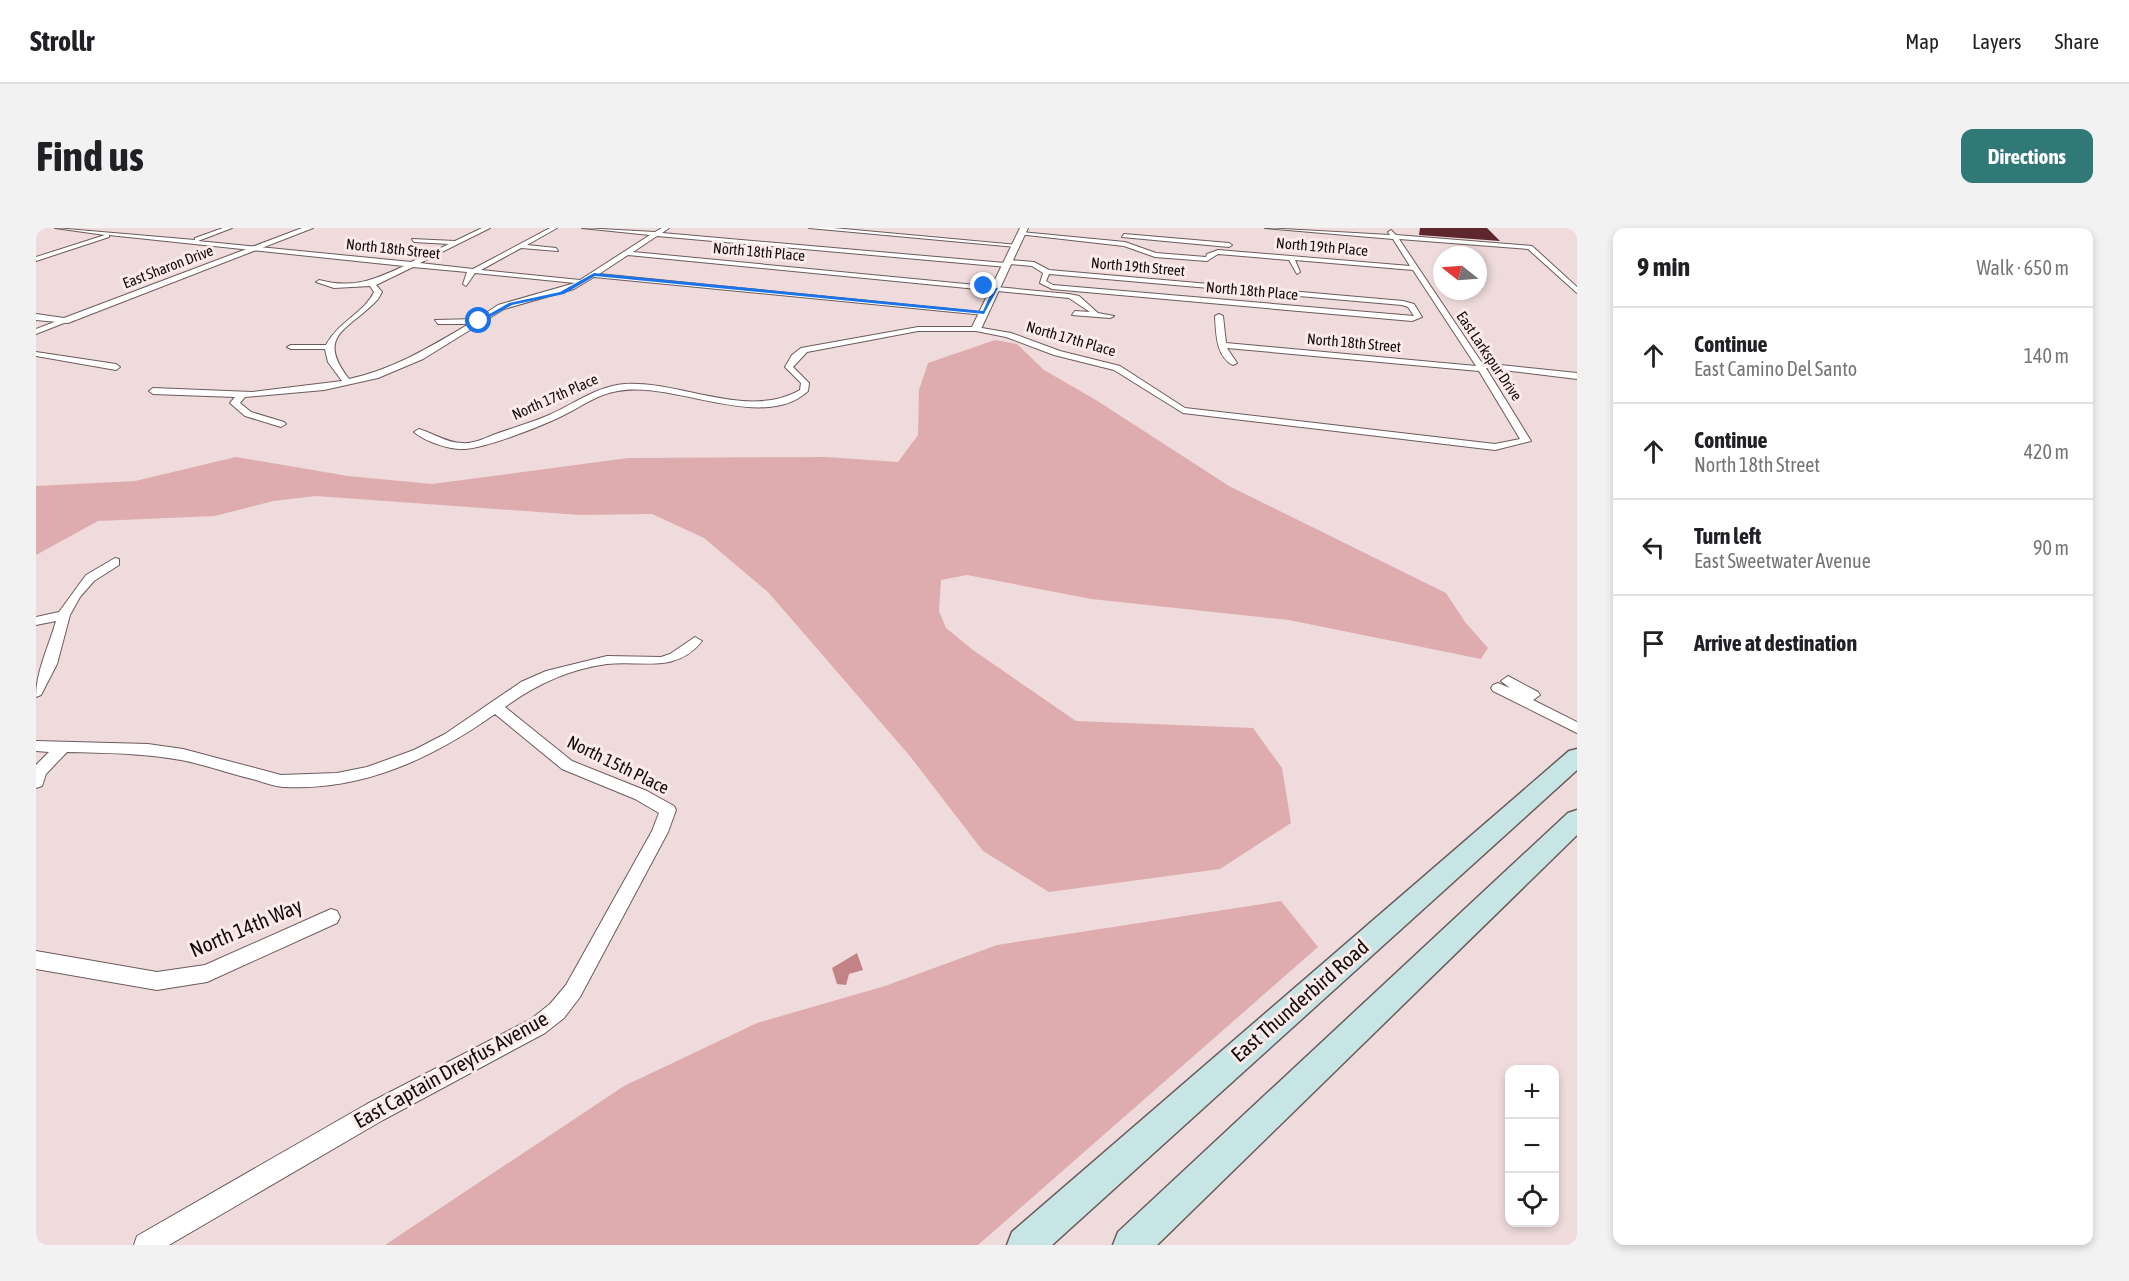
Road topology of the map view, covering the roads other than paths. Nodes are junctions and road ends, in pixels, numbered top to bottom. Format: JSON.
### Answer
{"nodes":[{"id":1,"x":58,"y":228,"type":"edge"},
{"id":2,"x":153,"y":228,"type":"edge"},
{"id":3,"x":230,"y":228,"type":"edge"},
{"id":4,"x":309,"y":228,"type":"edge"},
{"id":5,"x":487,"y":228,"type":"edge"},
{"id":6,"x":554,"y":228,"type":"edge"},
{"id":7,"x":585,"y":228,"type":"edge"},
{"id":8,"x":666,"y":228,"type":"edge"},
{"id":9,"x":812,"y":228,"type":"edge"},
{"id":10,"x":1041,"y":228,"type":"edge"},
{"id":11,"x":1268,"y":228,"type":"edge"},
{"id":12,"x":1388,"y":228,"type":"edge"},
{"id":13,"x":77,"y":229,"type":"edge"},
{"id":14,"x":1022,"y":231,"type":"edge"},
{"id":15,"x":115,"y":234,"type":"junction"},
{"id":16,"x":656,"y":234,"type":"junction"},
{"id":17,"x":131,"y":235,"type":"junction"},
{"id":18,"x":1394,"y":237,"type":"junction"},
{"id":19,"x":414,"y":240,"type":"dead end"},
{"id":20,"x":191,"y":241,"type":"junction"},
{"id":21,"x":455,"y":243,"type":"junction"},
{"id":22,"x":1016,"y":245,"type":"junction"},
{"id":23,"x":519,"y":246,"type":"junction"},
{"id":24,"x":256,"y":248,"type":"junction"},
{"id":25,"x":1279,"y":248,"type":"dead end"},
{"id":26,"x":556,"y":250,"type":"dead end"},
{"id":27,"x":627,"y":253,"type":"junction"},
{"id":28,"x":1291,"y":258,"type":"junction"},
{"id":29,"x":1396,"y":258,"type":"dead end"},
{"id":30,"x":1408,"y":258,"type":"junction"},
{"id":31,"x":36,"y":259,"type":"edge"},
{"id":32,"x":1209,"y":259,"type":"junction"},
{"id":33,"x":1218,"y":261,"type":"dead end"},
{"id":34,"x":1007,"y":263,"type":"junction"},
{"id":35,"x":412,"y":264,"type":"junction"},
{"id":36,"x":1366,"y":264,"type":"junction"},
{"id":37,"x":1414,"y":268,"type":"junction"},
{"id":38,"x":474,"y":271,"type":"junction"},
{"id":39,"x":1369,"y":271,"type":"dead end"},
{"id":40,"x":1047,"y":272,"type":"junction"},
{"id":41,"x":1298,"y":272,"type":"dead end"},
{"id":42,"x":594,"y":274,"type":"junction"},
{"id":43,"x":319,"y":282,"type":"dead end"},
{"id":44,"x":582,"y":282,"type":"junction"},
{"id":45,"x":372,"y":284,"type":"junction"},
{"id":46,"x":466,"y":284,"type":"dead end"},
{"id":47,"x":996,"y":289,"type":"junction"},
{"id":48,"x":1577,"y":291,"type":"edge"},
{"id":49,"x":1415,"y":310,"type":"junction"},
{"id":50,"x":1424,"y":311,"type":"dead end"},
{"id":51,"x":1434,"y":312,"type":"dead end"},
{"id":52,"x":1443,"y":312,"type":"junction"},
{"id":53,"x":984,"y":313,"type":"junction"},
{"id":54,"x":1075,"y":313,"type":"dead end"},
{"id":55,"x":1094,"y":315,"type":"junction"},
{"id":56,"x":1110,"y":316,"type":"dead end"},
{"id":57,"x":1219,"y":316,"type":"dead end"},
{"id":58,"x":36,"y":317,"type":"edge"},
{"id":59,"x":65,"y":321,"type":"junction"},
{"id":60,"x":479,"y":321,"type":"junction"},
{"id":61,"x":438,"y":322,"type":"dead end"},
{"id":62,"x":976,"y":329,"type":"junction"},
{"id":63,"x":36,"y":332,"type":"edge"},
{"id":64,"x":1224,"y":345,"type":"junction"},
{"id":65,"x":291,"y":347,"type":"dead end"},
{"id":66,"x":329,"y":347,"type":"junction"},
{"id":67,"x":36,"y":354,"type":"edge"},
{"id":68,"x":1233,"y":363,"type":"dead end"},
{"id":69,"x":116,"y":367,"type":"dead end"},
{"id":70,"x":1480,"y":367,"type":"junction"},
{"id":71,"x":1577,"y":376,"type":"edge"},
{"id":72,"x":348,"y":383,"type":"junction"},
{"id":73,"x":153,"y":391,"type":"dead end"},
{"id":74,"x":241,"y":396,"type":"junction"},
{"id":75,"x":281,"y":424,"type":"dead end"},
{"id":76,"x":419,"y":432,"type":"dead end"},
{"id":77,"x":1526,"y":441,"type":"joint"},
{"id":78,"x":115,"y":562,"type":"dead end"},
{"id":79,"x":64,"y":615,"type":"junction"},
{"id":80,"x":36,"y":621,"type":"edge"},
{"id":81,"x":695,"y":641,"type":"dead end"},
{"id":82,"x":36,"y":693,"type":"edge"},
{"id":83,"x":496,"y":708,"type":"junction"},
{"id":84,"x":1577,"y":719,"type":"edge"},
{"id":85,"x":1577,"y":728,"type":"edge"},
{"id":86,"x":65,"y":745,"type":"junction"},
{"id":87,"x":36,"y":746,"type":"edge"},
{"id":88,"x":1577,"y":757,"type":"edge"},
{"id":89,"x":36,"y":782,"type":"edge"},
{"id":90,"x":668,"y":810,"type":"joint"},
{"id":91,"x":1577,"y":820,"type":"edge"},
{"id":92,"x":331,"y":917,"type":"dead end"},
{"id":93,"x":36,"y":960,"type":"edge"},
{"id":94,"x":146,"y":1245,"type":"edge"},
{"id":95,"x":1024,"y":1245,"type":"edge"},
{"id":96,"x":1131,"y":1245,"type":"edge"}],
"edges":[{"from":1,"to":13,"type":"street","name":"North 18th Street"},
{"from":2,"to":17,"type":"street"},
{"from":3,"to":20,"type":"street"},
{"from":4,"to":24,"type":"street","name":"East Sharon Drive"},
{"from":5,"to":21,"type":"street"},
{"from":6,"to":23,"type":"street"},
{"from":7,"to":16,"type":"street","name":"North 19th Street"},
{"from":8,"to":16,"type":"street"},
{"from":9,"to":22,"type":"street"},
{"from":10,"to":25,"type":"street"},
{"from":11,"to":18,"type":"street"},
{"from":12,"to":18,"type":"street","name":"East Larkspur Drive"},
{"from":13,"to":15,"type":"street","name":"North 18th Street"},
{"from":14,"to":22,"type":"street"},
{"from":14,"to":32,"type":"street","name":"North 19th Place"},
{"from":15,"to":17,"type":"street","name":"North 18th Street"},
{"from":15,"to":31,"type":"street"},
{"from":16,"to":27,"type":"street"},
{"from":16,"to":34,"type":"street","name":"North 19th Street"},
{"from":17,"to":20,"type":"street","name":"North 18th Street"},
{"from":18,"to":30,"type":"street","name":"East Larkspur Drive"},
{"from":18,"to":48,"type":"street"},
{"from":19,"to":21,"type":"street"},
{"from":20,"to":24,"type":"street","name":"North 18th Street"},
{"from":21,"to":35,"type":"street"},
{"from":22,"to":34,"type":"street"},
{"from":23,"to":26,"type":"street"},
{"from":23,"to":38,"type":"street"},
{"from":24,"to":35,"type":"street","name":"North 18th Street"},
{"from":24,"to":59,"type":"street","name":"East Sharon Drive"},
{"from":27,"to":42,"type":"street"},
{"from":27,"to":47,"type":"street","name":"North 18th Place"},
{"from":28,"to":32,"type":"street","name":"North 19th Place"},
{"from":28,"to":36,"type":"street","name":"North 19th Place"},
{"from":28,"to":41,"type":"street"},
{"from":29,"to":30,"type":"street"},
{"from":30,"to":37,"type":"street","name":"East Larkspur Drive"},
{"from":32,"to":33,"type":"street"},
{"from":34,"to":40,"type":"street","name":"North 19th Street"},
{"from":34,"to":47,"type":"street"},
{"from":35,"to":38,"type":"street","name":"North 18th Street"},
{"from":35,"to":45,"type":"street"},
{"from":36,"to":37,"type":"street","name":"North 19th Place"},
{"from":36,"to":39,"type":"street"},
{"from":37,"to":52,"type":"street","name":"East Larkspur Drive"},
{"from":38,"to":44,"type":"street","name":"North 18th Street"},
{"from":38,"to":46,"type":"street"},
{"from":40,"to":49,"type":"street","name":"North 19th Street"},
{"from":40,"to":49,"type":"street","name":"North 18th Place"},
{"from":42,"to":44,"type":"street"},
{"from":42,"to":53,"type":"street"},
{"from":43,"to":45,"type":"street"},
{"from":44,"to":60,"type":"street"},
{"from":45,"to":66,"type":"street"},
{"from":47,"to":53,"type":"street"},
{"from":47,"to":55,"type":"street","name":"North 18th Place"},
{"from":49,"to":50,"type":"street","name":"North 18th Place"},
{"from":51,"to":52,"type":"street"},
{"from":52,"to":70,"type":"street","name":"East Larkspur Drive"},
{"from":53,"to":62,"type":"street"},
{"from":54,"to":55,"type":"street"},
{"from":55,"to":56,"type":"street"},
{"from":57,"to":64,"type":"street"},
{"from":58,"to":59,"type":"street"},
{"from":59,"to":63,"type":"street","name":"East Sharon Drive"},
{"from":60,"to":61,"type":"street"},
{"from":60,"to":72,"type":"street"},
{"from":62,"to":76,"type":"street","name":"North 17th Place"},
{"from":62,"to":77,"type":"street","name":"North 17th Place"},
{"from":64,"to":68,"type":"street"},
{"from":64,"to":70,"type":"street","name":"North 18th Street"},
{"from":65,"to":66,"type":"street"},
{"from":66,"to":72,"type":"street"},
{"from":67,"to":69,"type":"street"},
{"from":70,"to":71,"type":"street","name":"North 18th Street"},
{"from":70,"to":77,"type":"street","name":"East Larkspur Drive"},
{"from":72,"to":74,"type":"street"},
{"from":73,"to":74,"type":"street"},
{"from":74,"to":75,"type":"street"},
{"from":78,"to":79,"type":"street"},
{"from":79,"to":80,"type":"street"},
{"from":79,"to":82,"type":"street"},
{"from":81,"to":83,"type":"street"},
{"from":83,"to":86,"type":"street"},
{"from":83,"to":90,"type":"street","name":"North 15th Place"},
{"from":84,"to":85,"type":"street"},
{"from":86,"to":87,"type":"street"},
{"from":86,"to":89,"type":"street"},
{"from":88,"to":95,"type":"main road","name":"East Thunderbird Road"},
{"from":90,"to":94,"type":"street","name":"East Captain Dreyfus Avenue"},
{"from":91,"to":96,"type":"main road"},
{"from":92,"to":93,"type":"street","name":"North 14th Way"}]}
